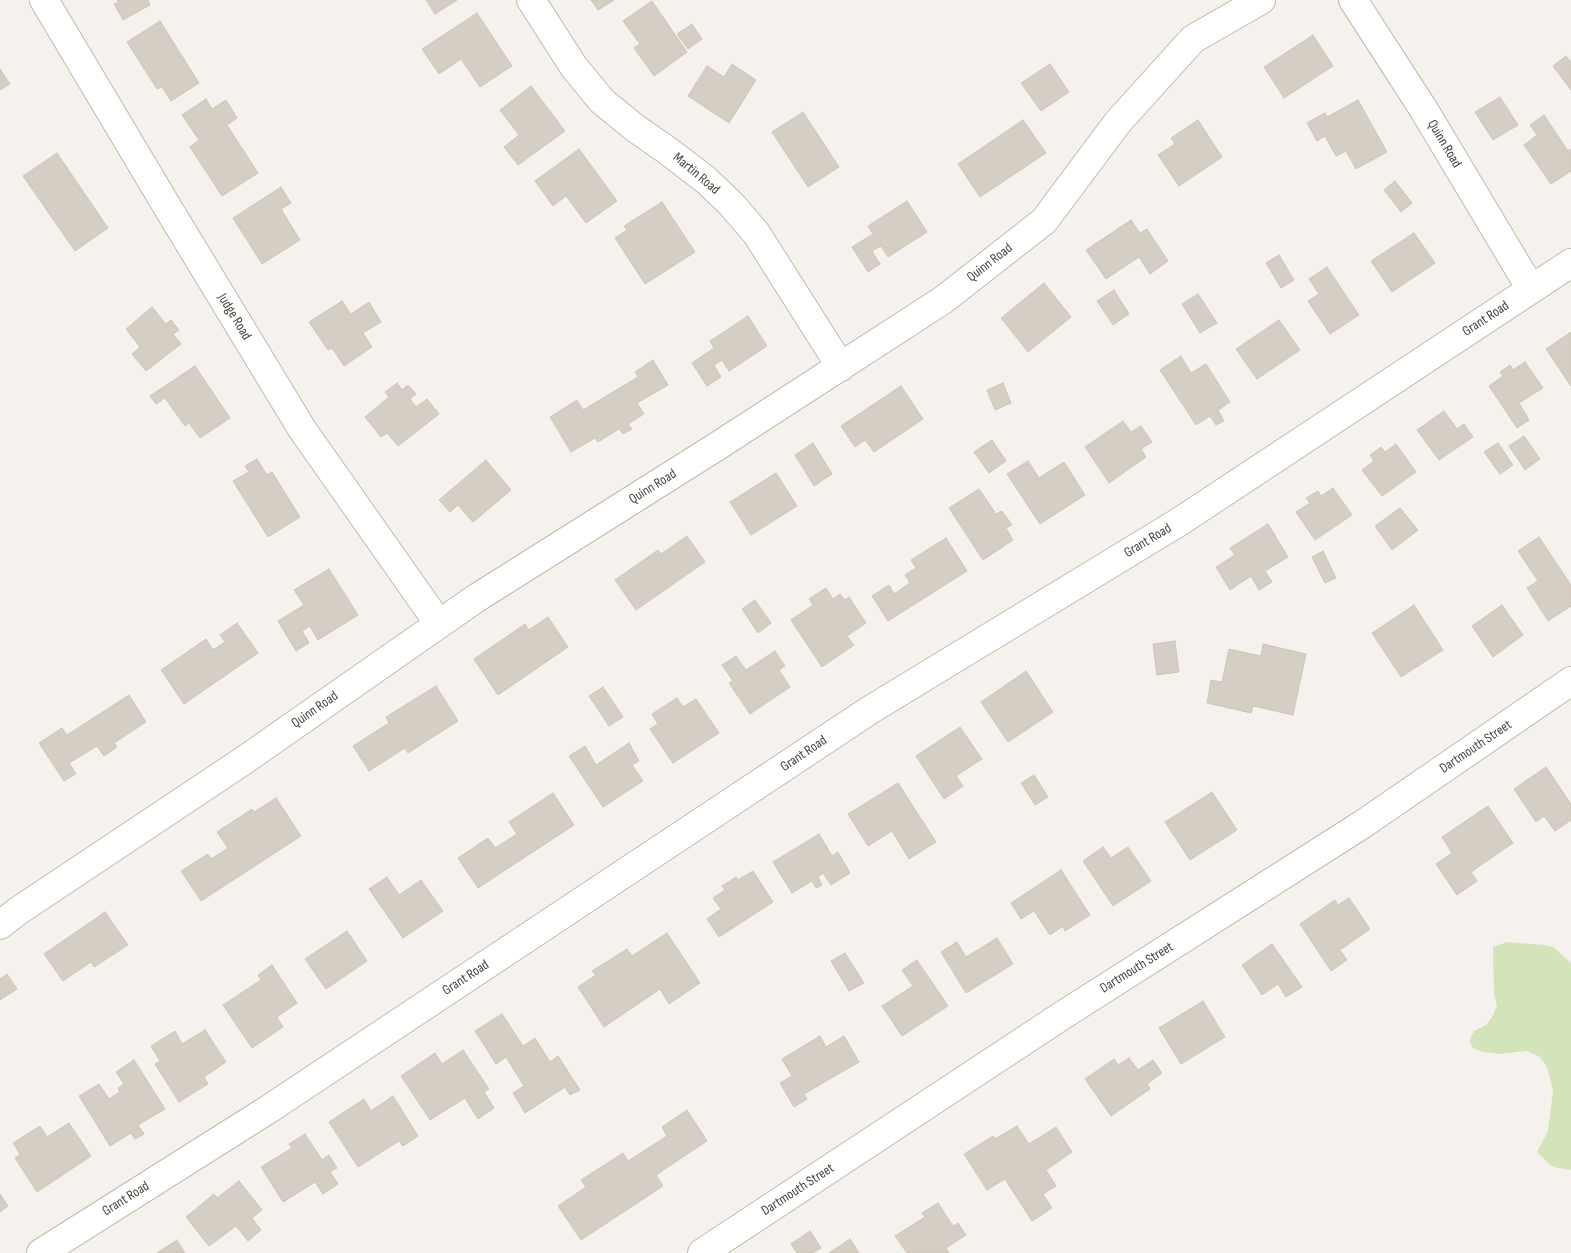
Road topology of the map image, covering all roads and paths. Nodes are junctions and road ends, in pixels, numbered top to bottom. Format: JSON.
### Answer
{"nodes":[{"id":1,"x":44,"y":0,"type":"edge"},
{"id":2,"x":531,"y":0,"type":"edge"},
{"id":3,"x":1261,"y":0,"type":"edge"},
{"id":4,"x":1353,"y":0,"type":"edge"},
{"id":5,"x":1571,"y":263,"type":"edge"},
{"id":6,"x":1531,"y":290,"type":"junction"},
{"id":7,"x":841,"y":367,"type":"junction"},
{"id":8,"x":439,"y":624,"type":"junction"},
{"id":9,"x":1571,"y":681,"type":"edge"},
{"id":10,"x":0,"y":925,"type":"edge"},
{"id":11,"x":41,"y":1253,"type":"edge"},
{"id":12,"x":702,"y":1253,"type":"edge"}],
"edges":[{"from":1,"to":8,"type":"street","name":"Judge Road"},
{"from":2,"to":7,"type":"street","name":"Martin Road"},
{"from":3,"to":7,"type":"street","name":"Quinn Road"},
{"from":4,"to":6,"type":"street","name":"Quinn Road"},
{"from":5,"to":6,"type":"street","name":"Grant Road"},
{"from":6,"to":11,"type":"street","name":"Grant Road"},
{"from":7,"to":8,"type":"street","name":"Quinn Road"},
{"from":8,"to":10,"type":"street","name":"Quinn Road"},
{"from":9,"to":12,"type":"street","name":"Dartmouth Street"}]}
